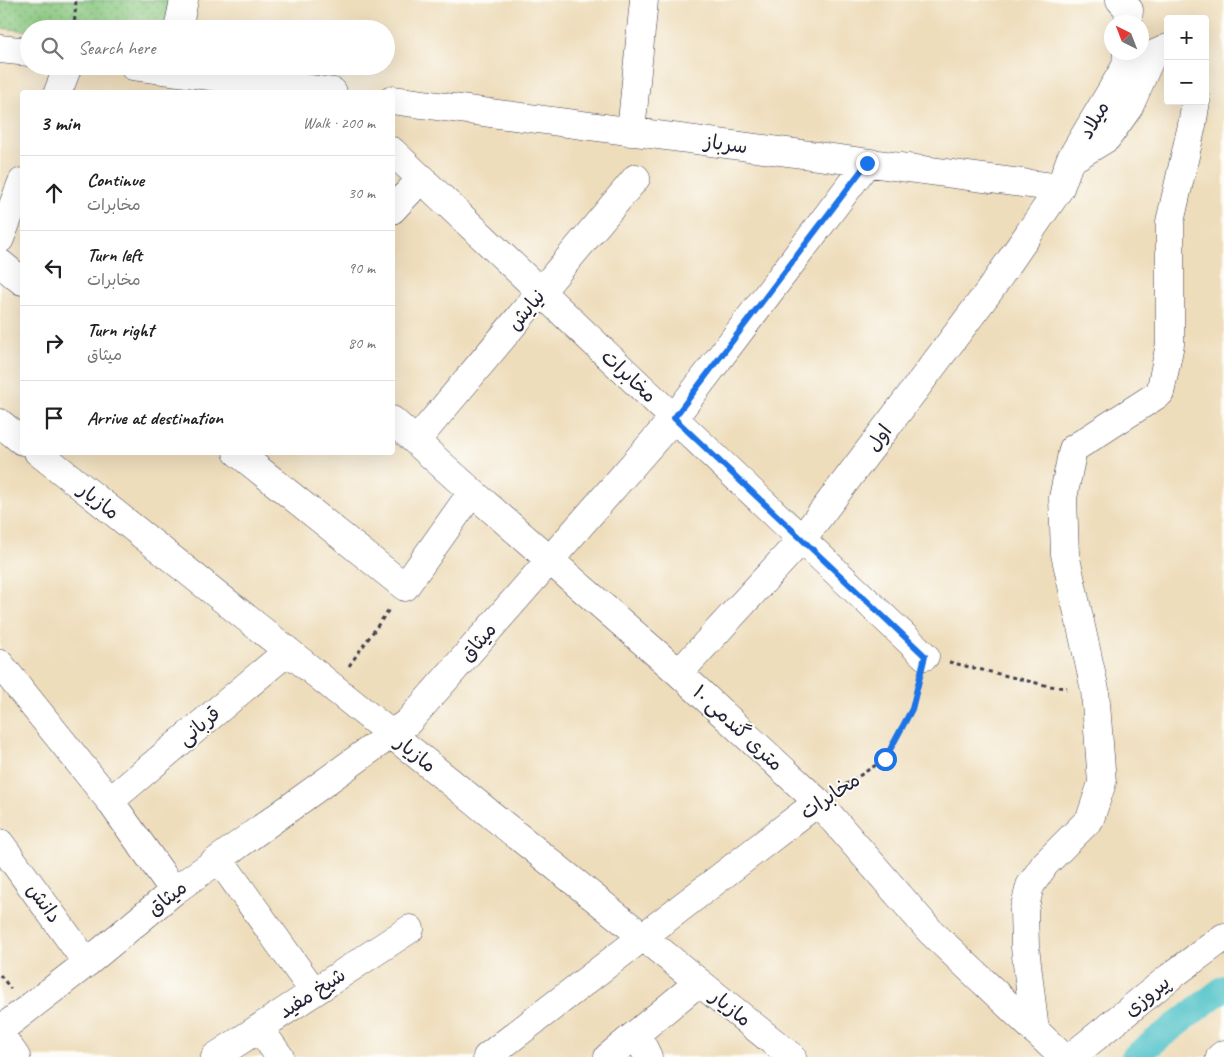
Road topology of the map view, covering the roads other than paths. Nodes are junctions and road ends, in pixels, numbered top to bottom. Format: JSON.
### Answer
{"nodes":[{"id":1,"x":184,"y":0,"type":"edge"},
{"id":2,"x":644,"y":0,"type":"edge"},
{"id":3,"x":1120,"y":0,"type":"edge"},
{"id":4,"x":1129,"y":15,"type":"edge"},
{"id":5,"x":180,"y":20,"type":"edge"},
{"id":6,"x":0,"y":49,"type":"edge"},
{"id":7,"x":1164,"y":50,"type":"edge"},
{"id":8,"x":20,"y":51,"type":"edge"},
{"id":9,"x":1126,"y":60,"type":"edge"},
{"id":10,"x":65,"y":75,"type":"edge"},
{"id":11,"x":212,"y":75,"type":"edge"},
{"id":12,"x":59,"y":90,"type":"edge"},
{"id":13,"x":318,"y":90,"type":"edge"},
{"id":14,"x":395,"y":100,"type":"edge"},
{"id":15,"x":1195,"y":105,"type":"edge"},
{"id":16,"x":631,"y":132,"type":"junction"},
{"id":17,"x":395,"y":154,"type":"edge"},
{"id":18,"x":1070,"y":160,"type":"junction"},
{"id":19,"x":867,"y":163,"type":"junction"},
{"id":20,"x":422,"y":178,"type":"junction"},
{"id":21,"x":636,"y":178,"type":"dead end"},
{"id":22,"x":20,"y":187,"type":"edge"},
{"id":23,"x":1060,"y":188,"type":"junction"},
{"id":24,"x":395,"y":207,"type":"edge"},
{"id":25,"x":0,"y":239,"type":"edge"},
{"id":26,"x":0,"y":264,"type":"edge"},
{"id":27,"x":20,"y":280,"type":"edge"},
{"id":28,"x":541,"y":292,"type":"junction"},
{"id":29,"x":674,"y":418,"type":"junction"},
{"id":30,"x":0,"y":423,"type":"edge"},
{"id":31,"x":395,"y":423,"type":"edge"},
{"id":32,"x":20,"y":438,"type":"edge"},
{"id":33,"x":416,"y":441,"type":"junction"},
{"id":34,"x":42,"y":455,"type":"edge"},
{"id":35,"x":240,"y":455,"type":"edge"},
{"id":36,"x":472,"y":492,"type":"junction"},
{"id":37,"x":802,"y":539,"type":"junction"},
{"id":38,"x":550,"y":560,"type":"junction"},
{"id":39,"x":288,"y":651,"type":"junction"},
{"id":40,"x":925,"y":656,"type":"road end"},
{"id":41,"x":0,"y":664,"type":"edge"},
{"id":42,"x":679,"y":673,"type":"junction"},
{"id":43,"x":391,"y":734,"type":"junction"},
{"id":44,"x":110,"y":801,"type":"junction"},
{"id":45,"x":818,"y":802,"type":"junction"},
{"id":46,"x":0,"y":844,"type":"edge"},
{"id":47,"x":219,"y":859,"type":"junction"},
{"id":48,"x":174,"y":891,"type":"junction"},
{"id":49,"x":410,"y":929,"type":"dead end"},
{"id":50,"x":643,"y":937,"type":"junction"},
{"id":51,"x":1224,"y":937,"type":"edge"},
{"id":52,"x":87,"y":963,"type":"junction"},
{"id":53,"x":699,"y":982,"type":"junction"},
{"id":54,"x":314,"y":992,"type":"junction"},
{"id":55,"x":259,"y":1028,"type":"junction"},
{"id":56,"x":0,"y":1030,"type":"edge"},
{"id":57,"x":1035,"y":1030,"type":"junction"},
{"id":58,"x":0,"y":1034,"type":"edge"},
{"id":59,"x":642,"y":1046,"type":"edge"},
{"id":60,"x":1224,"y":1054,"type":"edge"},
{"id":61,"x":16,"y":1057,"type":"edge"},
{"id":62,"x":215,"y":1057,"type":"edge"},
{"id":63,"x":280,"y":1057,"type":"edge"},
{"id":64,"x":487,"y":1057,"type":"edge"},
{"id":65,"x":608,"y":1057,"type":"edge"},
{"id":66,"x":792,"y":1057,"type":"edge"},
{"id":67,"x":1063,"y":1057,"type":"edge"},
{"id":68,"x":1071,"y":1057,"type":"edge"},
{"id":69,"x":1220,"y":1057,"type":"edge"}],
"edges":[{"from":1,"to":5,"type":"street"},
{"from":2,"to":16,"type":"street"},
{"from":3,"to":4,"type":"street"},
{"from":6,"to":8,"type":"street"},
{"from":7,"to":18,"type":"street"},
{"from":9,"to":18,"type":"street","name":"میلاد"},
{"from":10,"to":12,"type":"street"},
{"from":11,"to":13,"type":"street"},
{"from":14,"to":16,"type":"street","name":"سرباز"},
{"from":15,"to":57,"type":"street"},
{"from":16,"to":19,"type":"street","name":"سرباز"},
{"from":17,"to":20,"type":"street","name":"مخابرات"},
{"from":18,"to":23,"type":"street","name":"میلاد"},
{"from":19,"to":23,"type":"street","name":"سرباز"},
{"from":19,"to":29,"type":"street","name":"میثاق"},
{"from":20,"to":24,"type":"street"},
{"from":20,"to":28,"type":"street","name":"مخابرات"},
{"from":21,"to":28,"type":"street","name":"نیایش"},
{"from":22,"to":25,"type":"street"},
{"from":23,"to":37,"type":"street","name":"اول"},
{"from":26,"to":27,"type":"street"},
{"from":28,"to":29,"type":"street","name":"مخابرات"},
{"from":28,"to":33,"type":"street","name":"نیایش"},
{"from":29,"to":37,"type":"street","name":"مخابرات"},
{"from":29,"to":38,"type":"street","name":"میثاق"},
{"from":30,"to":32,"type":"street"},
{"from":31,"to":33,"type":"street","name":"۱۰ متری گندمی"},
{"from":33,"to":36,"type":"street","name":"۱۰ متری گندمی"},
{"from":34,"to":39,"type":"street","name":"مازیار"},
{"from":35,"to":36,"type":"street"},
{"from":36,"to":38,"type":"street","name":"۱۰ متری گندمی"},
{"from":37,"to":40,"type":"street","name":"مخابرات"},
{"from":37,"to":42,"type":"street","name":"اول"},
{"from":38,"to":42,"type":"street","name":"۱۰ متری گندمی"},
{"from":38,"to":43,"type":"street","name":"میثاق"},
{"from":39,"to":43,"type":"street","name":"مازیار"},
{"from":39,"to":44,"type":"street","name":"قربانی"},
{"from":41,"to":44,"type":"street"},
{"from":42,"to":45,"type":"street","name":"۱۰ متری گندمی"},
{"from":43,"to":47,"type":"street","name":"میثاق"},
{"from":43,"to":50,"type":"street","name":"مازیار"},
{"from":44,"to":48,"type":"street"},
{"from":45,"to":50,"type":"street","name":"مخابرات"},
{"from":45,"to":57,"type":"street","name":"۱۰ متری گندمی"},
{"from":46,"to":52,"type":"street","name":"دانش"},
{"from":47,"to":48,"type":"street","name":"میثاق"},
{"from":47,"to":54,"type":"street"},
{"from":48,"to":52,"type":"street","name":"میثاق"},
{"from":49,"to":54,"type":"street","name":"شیخ مفید"},
{"from":50,"to":53,"type":"street","name":"مازیار"},
{"from":50,"to":64,"type":"street","name":"مخابرات"},
{"from":51,"to":68,"type":"street","name":"پیروزی"},
{"from":52,"to":56,"type":"street","name":"میثاق"},
{"from":53,"to":59,"type":"street"},
{"from":53,"to":66,"type":"street","name":"مازیار"},
{"from":54,"to":55,"type":"street","name":"شیخ مفید"},
{"from":55,"to":62,"type":"street","name":"شیخ مفید"},
{"from":55,"to":63,"type":"street"},
{"from":57,"to":67,"type":"street","name":"۱۰ متری گندمی"},
{"from":58,"to":61,"type":"street"},
{"from":59,"to":65,"type":"street"},
{"from":60,"to":69,"type":"street"}]}
